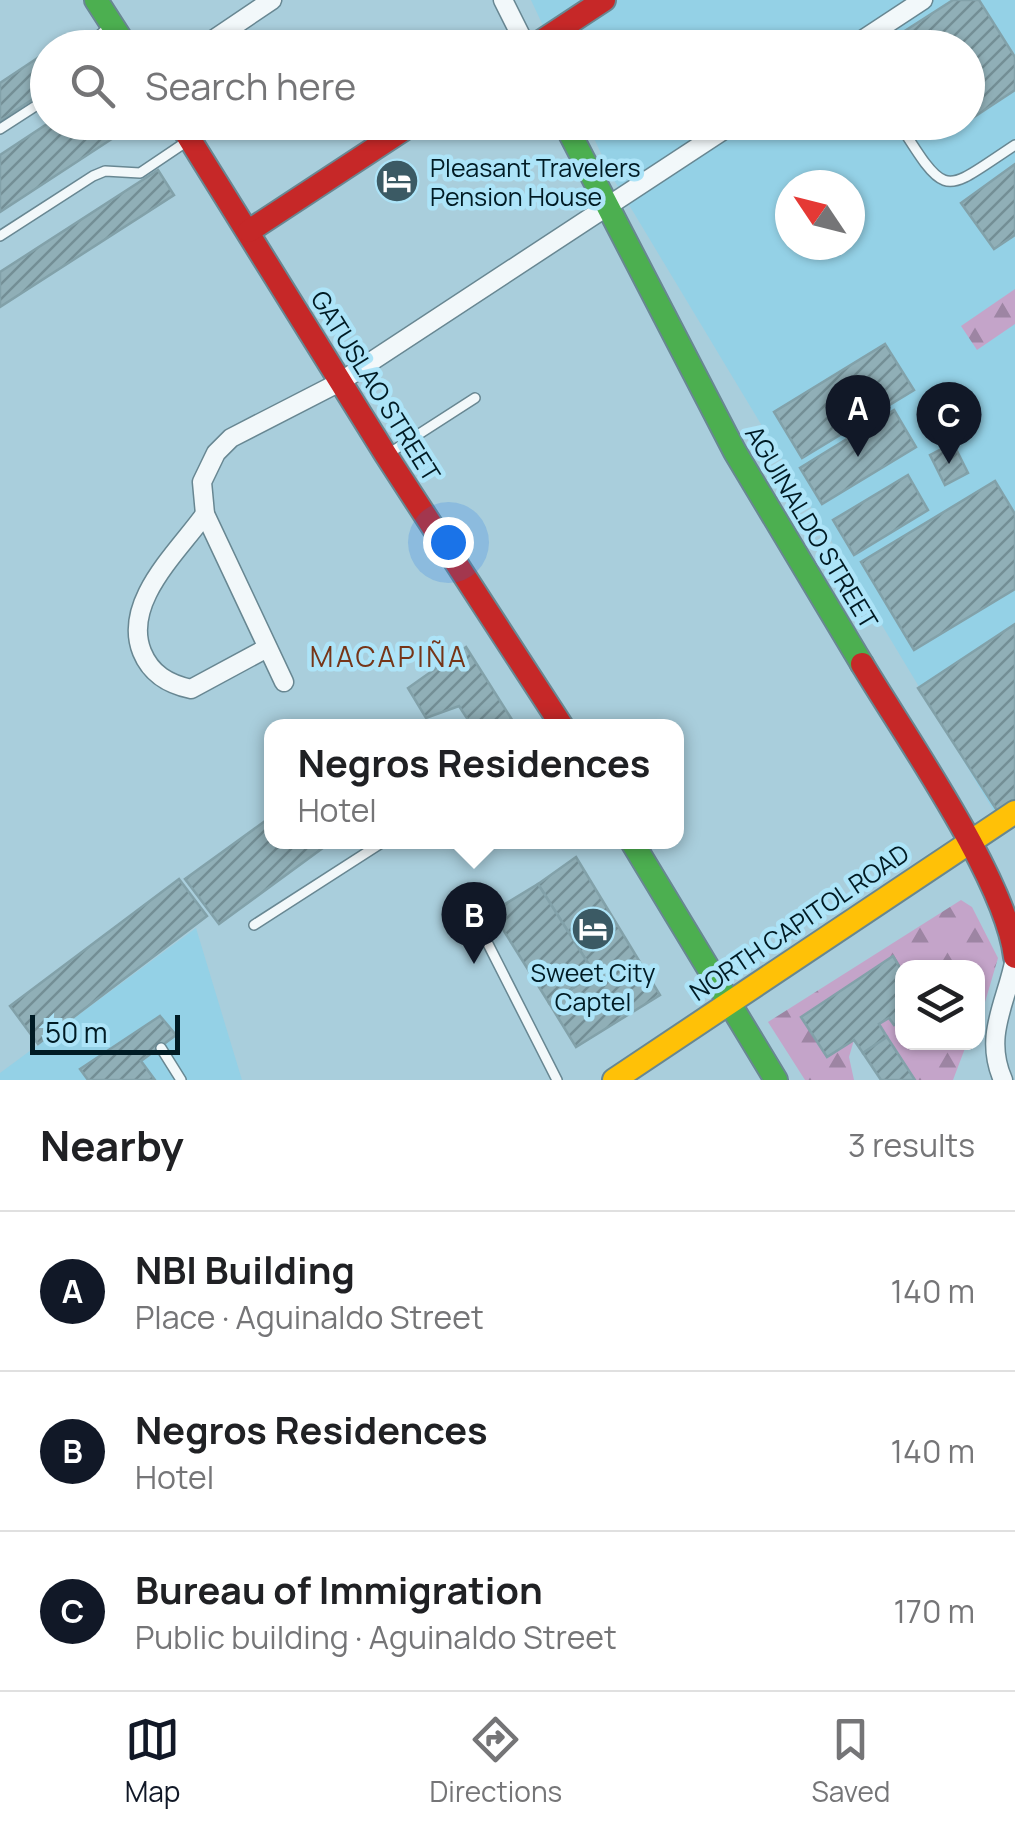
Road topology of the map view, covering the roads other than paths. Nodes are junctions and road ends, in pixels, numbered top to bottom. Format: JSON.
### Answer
{"nodes":[{"id":1,"x":96,"y":0,"type":"edge"},
{"id":2,"x":272,"y":0,"type":"edge"},
{"id":3,"x":503,"y":0,"type":"edge"},
{"id":4,"x":604,"y":0,"type":"edge"},
{"id":5,"x":923,"y":0,"type":"edge"},
{"id":6,"x":112,"y":25,"type":"junction"},
{"id":7,"x":106,"y":30,"type":"edge"},
{"id":8,"x":115,"y":30,"type":"edge"},
{"id":9,"x":228,"y":30,"type":"edge"},
{"id":10,"x":519,"y":30,"type":"edge"},
{"id":11,"x":556,"y":30,"type":"edge"},
{"id":12,"x":877,"y":30,"type":"edge"},
{"id":13,"x":30,"y":110,"type":"edge"},
{"id":14,"x":0,"y":129,"type":"edge"},
{"id":15,"x":175,"y":140,"type":"edge"},
{"id":16,"x":191,"y":140,"type":"edge"},
{"id":17,"x":388,"y":140,"type":"edge"},
{"id":18,"x":573,"y":140,"type":"edge"},
{"id":19,"x":709,"y":140,"type":"edge"},
{"id":20,"x":910,"y":140,"type":"edge"},
{"id":21,"x":1015,"y":145,"type":"edge"},
{"id":22,"x":606,"y":208,"type":"junction"},
{"id":23,"x":249,"y":231,"type":"junction"},
{"id":24,"x":0,"y":236,"type":"edge"},
{"id":25,"x":340,"y":382,"type":"junction"},
{"id":26,"x":475,"y":398,"type":"dead end"},
{"id":27,"x":386,"y":455,"type":"junction"},
{"id":28,"x":206,"y":514,"type":"junction"},
{"id":29,"x":266,"y":648,"type":"junction"},
{"id":30,"x":284,"y":682,"type":"dead end"},
{"id":31,"x":557,"y":719,"type":"edge"},
{"id":32,"x":1015,"y":812,"type":"edge"},
{"id":33,"x":968,"y":842,"type":"junction"},
{"id":34,"x":371,"y":849,"type":"edge"},
{"id":35,"x":636,"y":849,"type":"edge"},
{"id":36,"x":254,"y":925,"type":"dead end"},
{"id":37,"x":484,"y":938,"type":"dead end"},
{"id":38,"x":1015,"y":958,"type":"edge"},
{"id":39,"x":727,"y":1001,"type":"junction"},
{"id":40,"x":161,"y":1048,"type":"dead end"},
{"id":41,"x":181,"y":1080,"type":"edge"},
{"id":42,"x":557,"y":1080,"type":"edge"},
{"id":43,"x":614,"y":1080,"type":"edge"},
{"id":44,"x":776,"y":1080,"type":"edge"},
{"id":45,"x":1002,"y":1080,"type":"edge"}],
"edges":[{"from":1,"to":6,"type":"street"},
{"from":2,"to":9,"type":"street"},
{"from":3,"to":10,"type":"street"},
{"from":4,"to":11,"type":"street"},
{"from":5,"to":12,"type":"street"},
{"from":6,"to":7,"type":"lane"},
{"from":6,"to":8,"type":"street"},
{"from":13,"to":14,"type":"lane"},
{"from":15,"to":24,"type":"lane"},
{"from":16,"to":23,"type":"street","name":"GATUSLAO STREET"},
{"from":17,"to":23,"type":"street"},
{"from":18,"to":22,"type":"street","name":"AGUINALDO STREET"},
{"from":19,"to":22,"type":"street"},
{"from":20,"to":21,"type":"lane"},
{"from":22,"to":25,"type":"street"},
{"from":22,"to":33,"type":"street","name":"AGUINALDO STREET"},
{"from":23,"to":25,"type":"street","name":"GATUSLAO STREET"},
{"from":25,"to":27,"type":"street","name":"GATUSLAO STREET"},
{"from":25,"to":28,"type":"street"},
{"from":26,"to":27,"type":"lane"},
{"from":27,"to":31,"type":"street","name":"GATUSLAO STREET"},
{"from":28,"to":29,"type":"street"},
{"from":28,"to":29,"type":"street"},
{"from":29,"to":30,"type":"street"},
{"from":32,"to":33,"type":"street","name":"NORTH CAPITOL ROAD"},
{"from":33,"to":38,"type":"street","name":"AGUINALDO STREET"},
{"from":33,"to":39,"type":"street","name":"NORTH CAPITOL ROAD"},
{"from":34,"to":36,"type":"lane"},
{"from":35,"to":39,"type":"street"},
{"from":37,"to":42,"type":"lane"},
{"from":38,"to":45,"type":"street","name":"AGUINALDO STREET"},
{"from":39,"to":43,"type":"street","name":"NORTH CAPITOL ROAD"},
{"from":39,"to":44,"type":"street"},
{"from":40,"to":41,"type":"lane"}]}
